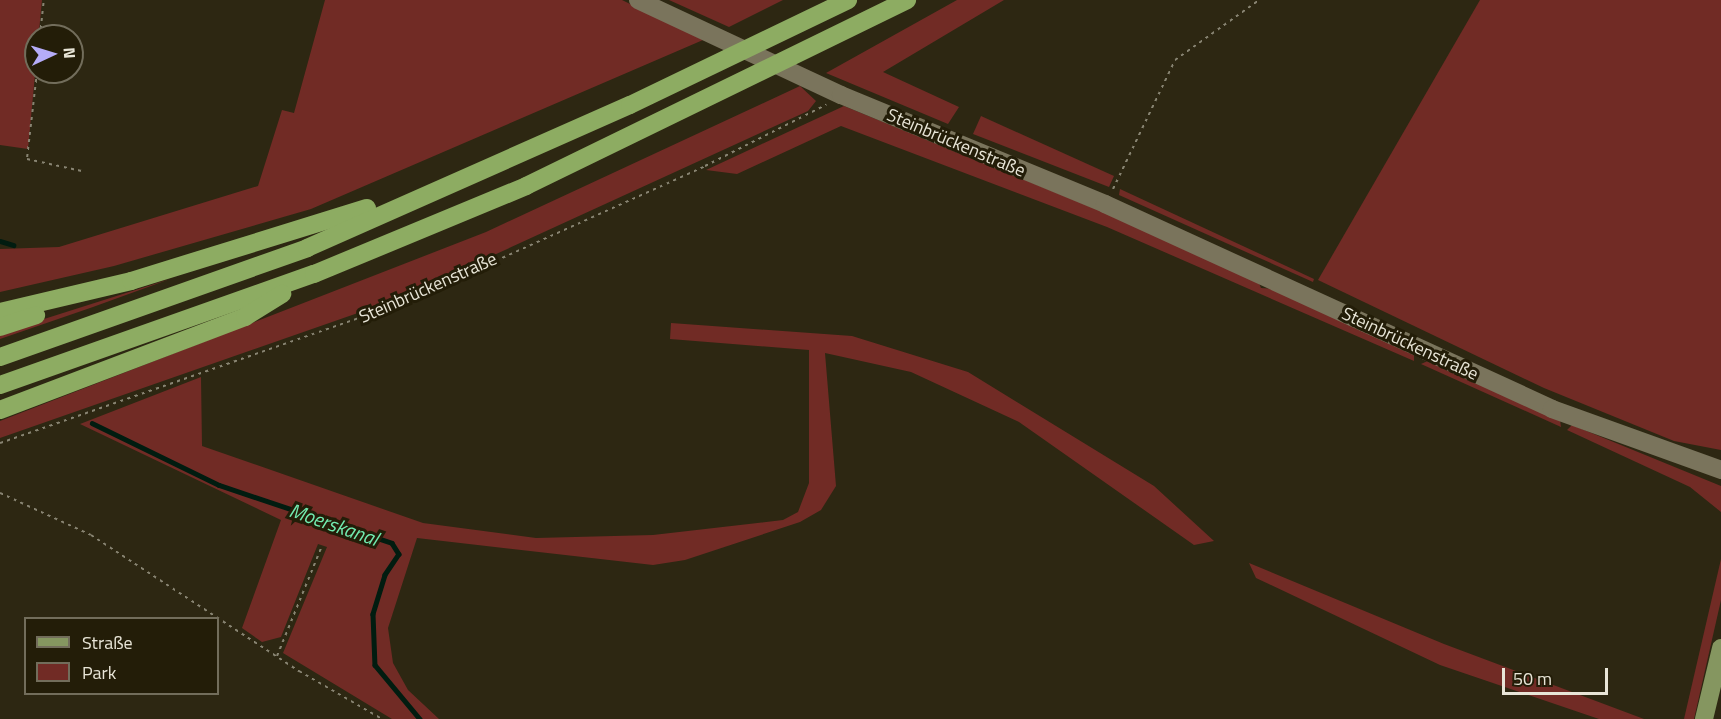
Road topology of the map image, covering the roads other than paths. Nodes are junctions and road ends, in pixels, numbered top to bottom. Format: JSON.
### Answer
{"nodes":[{"id":1,"x":638,"y":0,"type":"edge"},
{"id":2,"x":848,"y":0,"type":"edge"},
{"id":3,"x":907,"y":0,"type":"edge"},
{"id":4,"x":472,"y":175,"type":"junction"},
{"id":5,"x":314,"y":274,"type":"junction"},
{"id":6,"x":131,"y":281,"type":"junction"},
{"id":7,"x":0,"y":312,"type":"edge"},
{"id":8,"x":0,"y":327,"type":"edge"},
{"id":9,"x":0,"y":357,"type":"edge"},
{"id":10,"x":0,"y":385,"type":"edge"},
{"id":11,"x":0,"y":410,"type":"edge"},
{"id":12,"x":1721,"y":470,"type":"edge"},
{"id":13,"x":1721,"y":648,"type":"edge"},
{"id":14,"x":1704,"y":719,"type":"edge"}],
"edges":[{"from":1,"to":12,"type":"street","name":"Steinbrückenstraße"},
{"from":2,"to":4,"type":"highway"},
{"from":3,"to":5,"type":"highway"},
{"from":4,"to":6,"type":"highway"},
{"from":4,"to":9,"type":"highway"},
{"from":5,"to":10,"type":"highway"},
{"from":5,"to":11,"type":"highway"},
{"from":6,"to":7,"type":"highway"},
{"from":6,"to":8,"type":"highway"},
{"from":13,"to":14,"type":"main road"}]}
